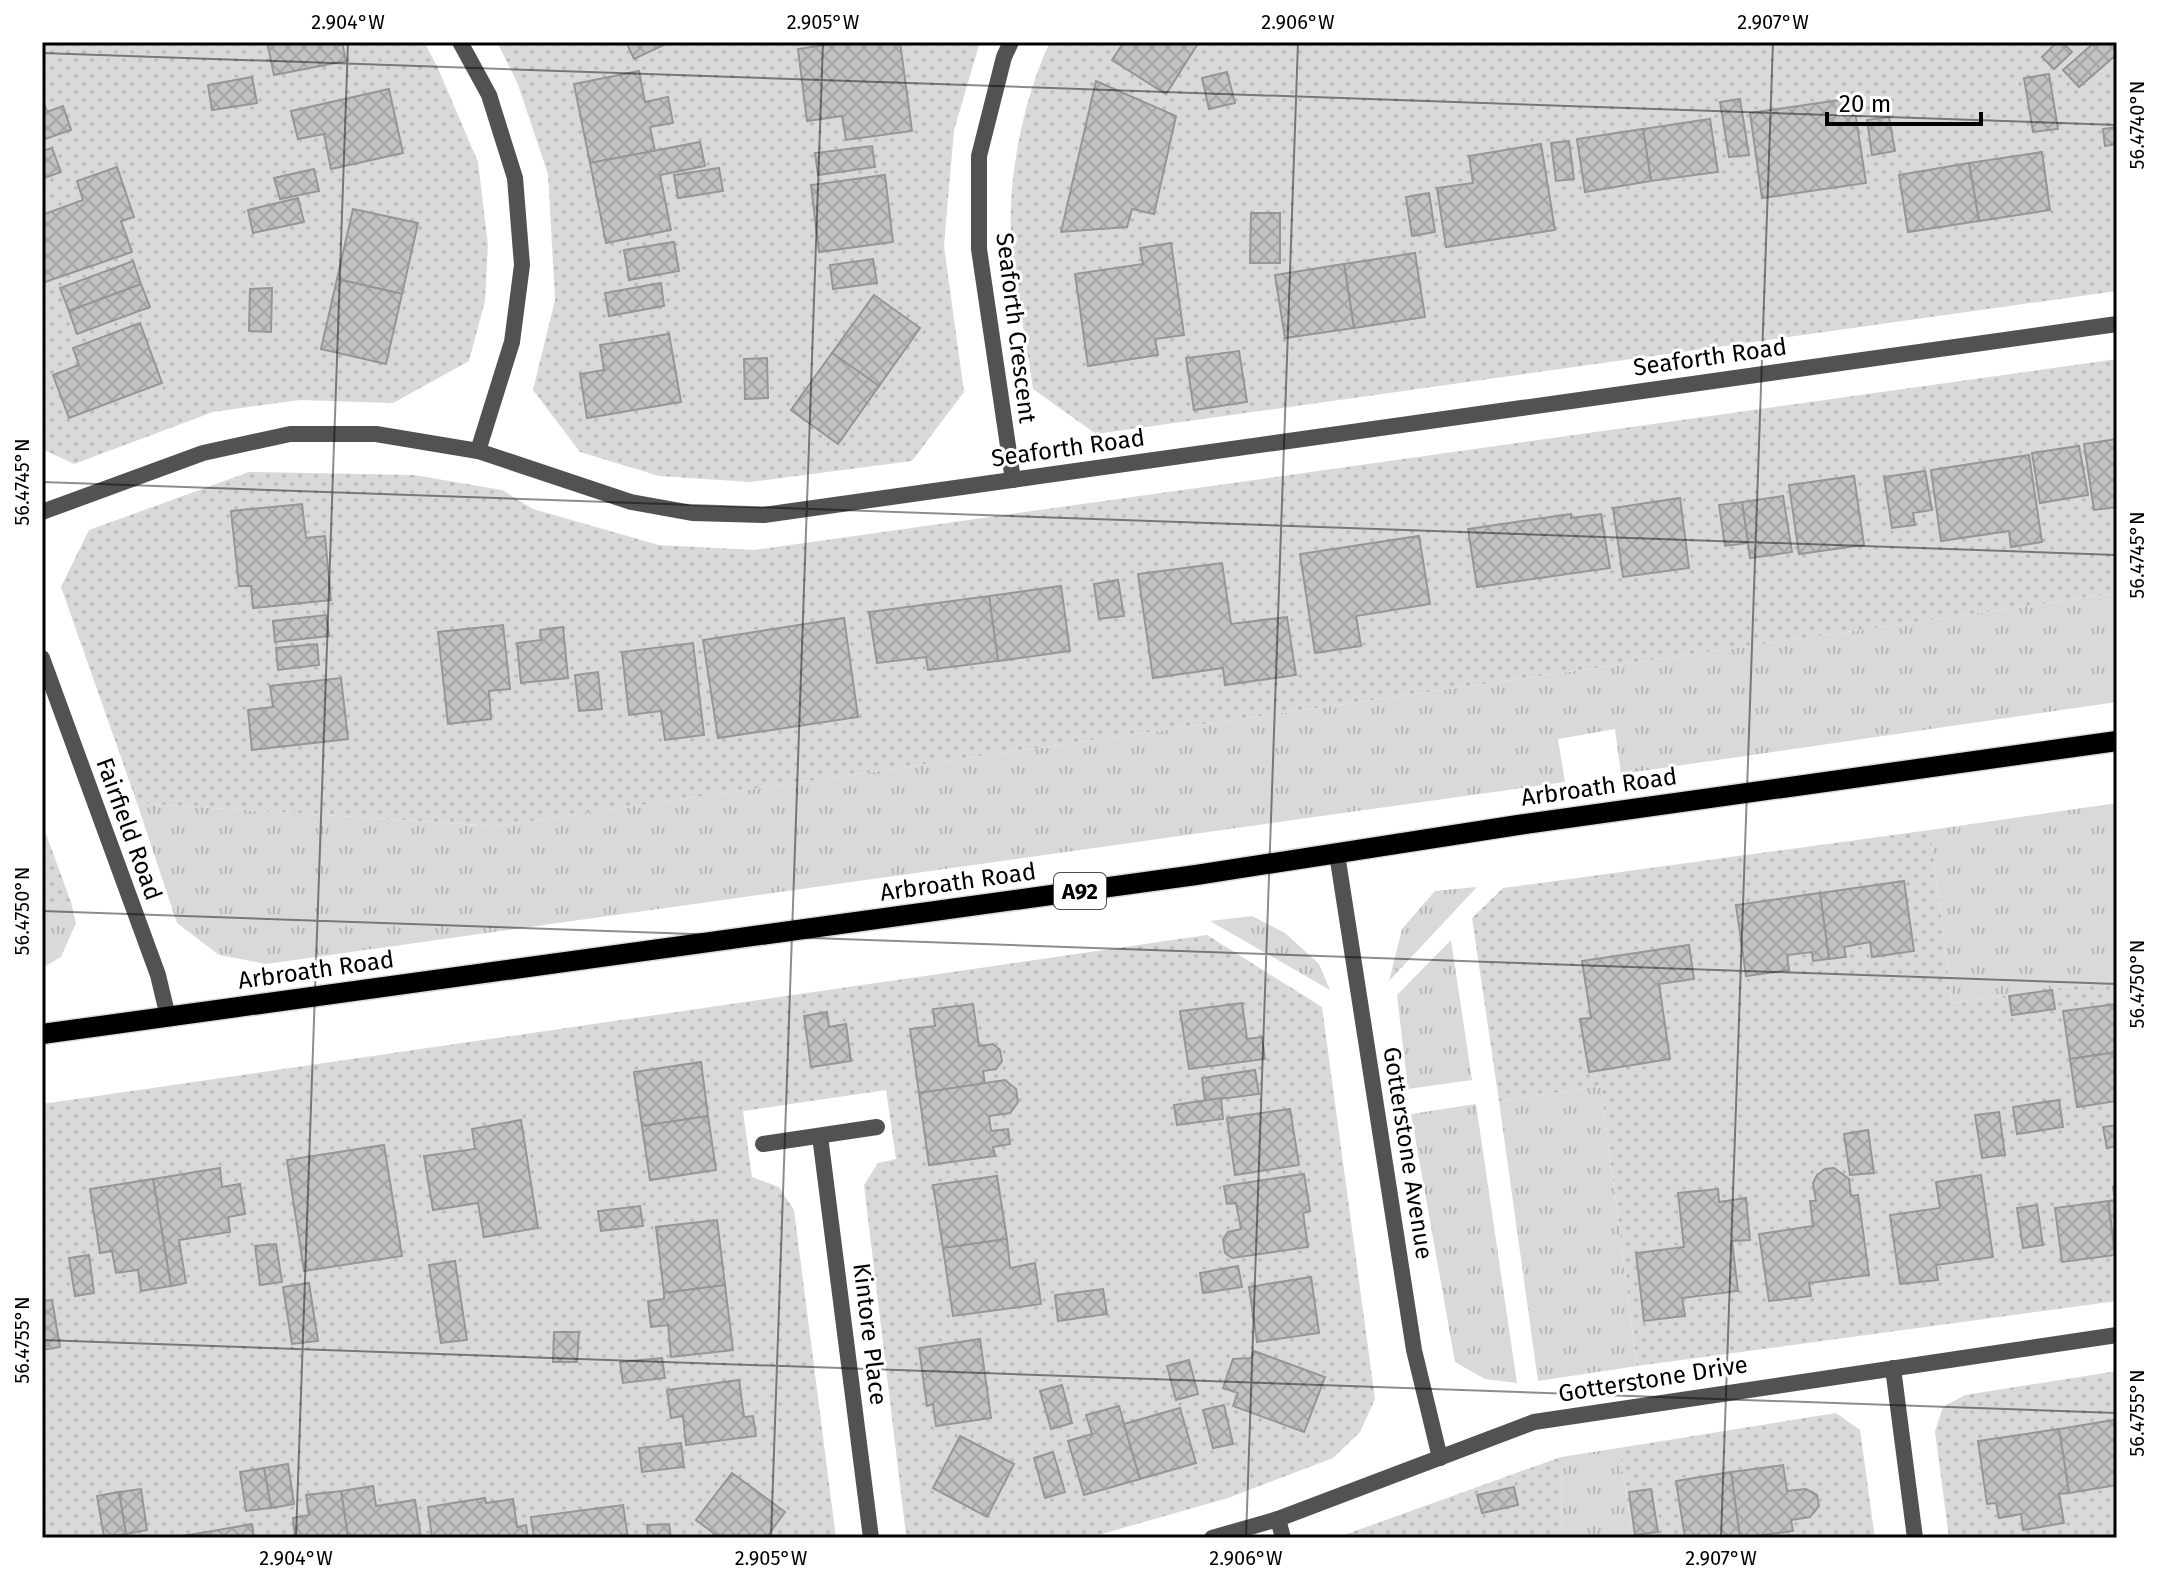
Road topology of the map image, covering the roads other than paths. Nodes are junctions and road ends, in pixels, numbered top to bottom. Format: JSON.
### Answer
{"nodes":[{"id":1,"x":460,"y":42,"type":"edge"},
{"id":2,"x":1011,"y":42,"type":"edge"},
{"id":3,"x":2117,"y":324,"type":"edge"},
{"id":4,"x":478,"y":451,"type":"junction"},
{"id":5,"x":1013,"y":480,"type":"junction"},
{"id":6,"x":42,"y":512,"type":"edge"},
{"id":7,"x":42,"y":658,"type":"edge"},
{"id":8,"x":2117,"y":741,"type":"edge"},
{"id":9,"x":1337,"y":854,"type":"junction"},
{"id":10,"x":168,"y":1017,"type":"junction"},
{"id":11,"x":42,"y":1034,"type":"edge"},
{"id":12,"x":877,"y":1127,"type":"dead end"},
{"id":13,"x":820,"y":1136,"type":"junction"},
{"id":14,"x":763,"y":1144,"type":"dead end"},
{"id":15,"x":2117,"y":1335,"type":"edge"},
{"id":16,"x":1893,"y":1368,"type":"junction"},
{"id":17,"x":1440,"y":1458,"type":"junction"},
{"id":18,"x":1278,"y":1519,"type":"junction"},
{"id":19,"x":871,"y":1538,"type":"edge"},
{"id":20,"x":1212,"y":1538,"type":"edge"},
{"id":21,"x":1283,"y":1538,"type":"edge"},
{"id":22,"x":1915,"y":1538,"type":"edge"}],
"edges":[{"from":1,"to":4,"type":"street"},
{"from":2,"to":5,"type":"street","name":"Seaforth Crescent"},
{"from":3,"to":5,"type":"street","name":"Seaforth Road"},
{"from":4,"to":5,"type":"street","name":"Seaforth Road"},
{"from":4,"to":6,"type":"street","name":"Seaforth Road"},
{"from":7,"to":10,"type":"street","name":"Fairfield Road"},
{"from":8,"to":9,"type":"main road","name":"Arbroath Road","number":"A92"},
{"from":9,"to":10,"type":"main road","name":"Arbroath Road","number":"A92"},
{"from":9,"to":17,"type":"street","name":"Gotterstone Avenue"},
{"from":10,"to":11,"type":"main road","name":"Arbroath Road","number":"A92"},
{"from":12,"to":13,"type":"street"},
{"from":13,"to":14,"type":"street"},
{"from":13,"to":19,"type":"street","name":"Kintore Place"},
{"from":15,"to":16,"type":"street","name":"Gotterstone Drive"},
{"from":16,"to":17,"type":"street","name":"Gotterstone Drive"},
{"from":16,"to":22,"type":"street"},
{"from":17,"to":18,"type":"street","name":"Gotterstone Drive"},
{"from":18,"to":20,"type":"street","name":"Gotterstone Drive"},
{"from":18,"to":21,"type":"street"}]}
